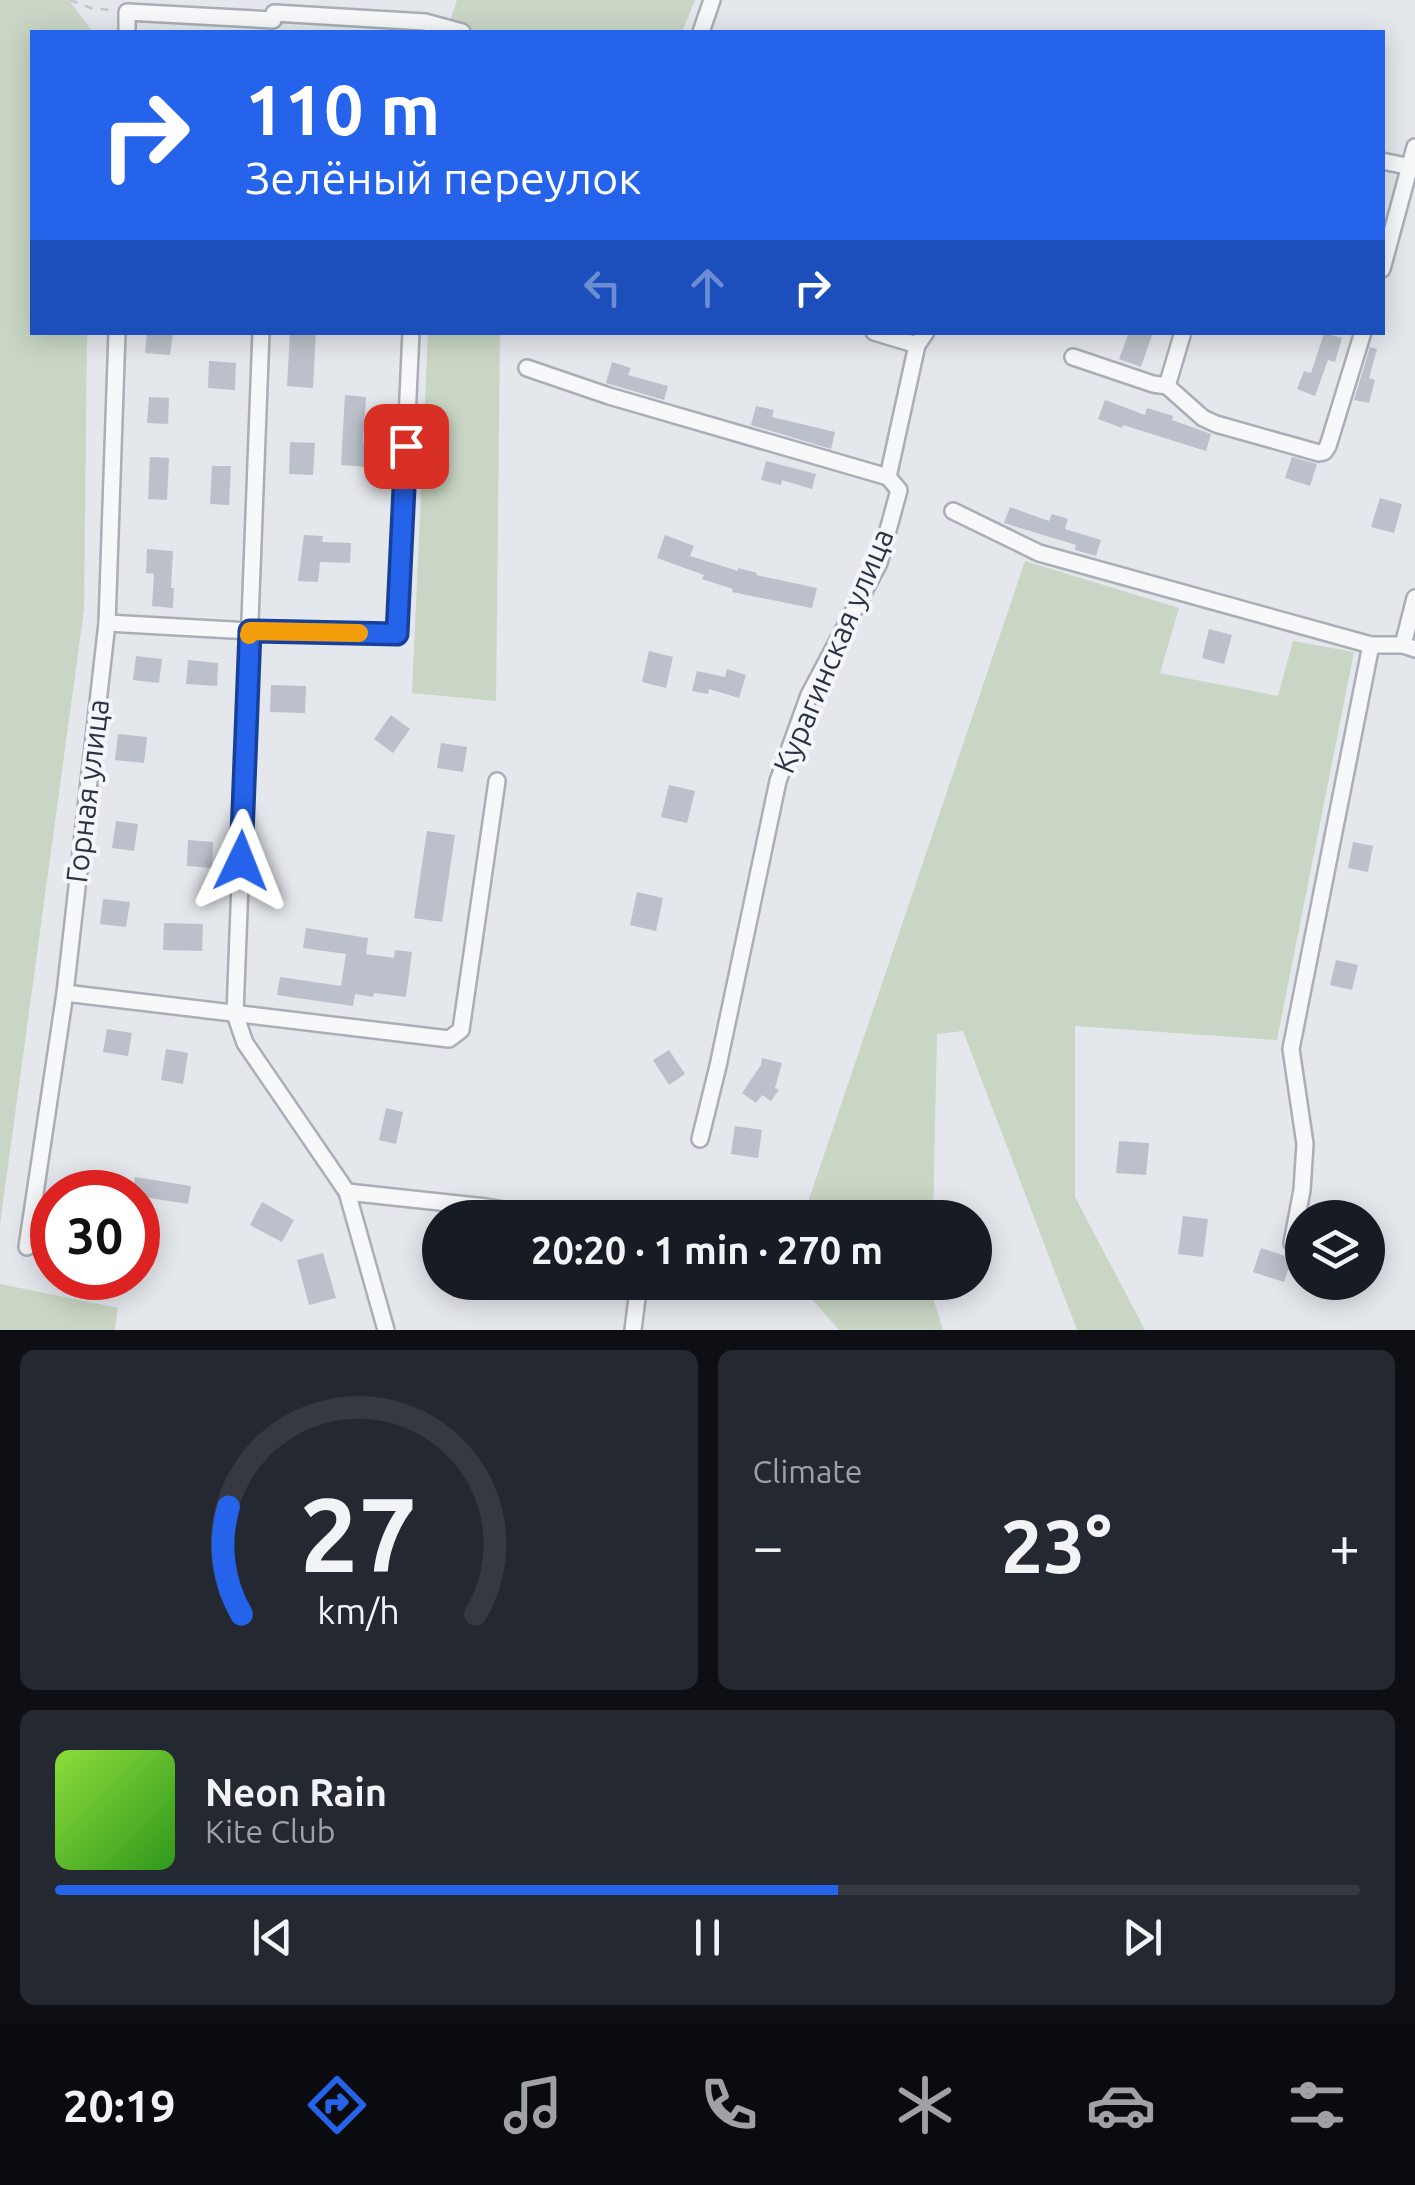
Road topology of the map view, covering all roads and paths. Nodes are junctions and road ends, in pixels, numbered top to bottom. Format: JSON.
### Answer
{"nodes":[{"id":1,"x":70,"y":0,"type":"edge"},
{"id":2,"x":712,"y":0,"type":"edge"},
{"id":3,"x":127,"y":12,"type":"junction"},
{"id":4,"x":274,"y":16,"type":"edge"},
{"id":5,"x":425,"y":27,"type":"edge"},
{"id":6,"x":126,"y":30,"type":"edge"},
{"id":7,"x":455,"y":30,"type":"edge"},
{"id":8,"x":702,"y":30,"type":"edge"},
{"id":9,"x":1415,"y":147,"type":"edge"},
{"id":10,"x":1385,"y":162,"type":"edge"},
{"id":11,"x":1411,"y":167,"type":"junction"},
{"id":12,"x":1385,"y":258,"type":"edge"},
{"id":13,"x":117,"y":335,"type":"edge"},
{"id":14,"x":261,"y":335,"type":"edge"},
{"id":15,"x":411,"y":335,"type":"edge"},
{"id":16,"x":894,"y":335,"type":"edge"},
{"id":17,"x":1182,"y":335,"type":"edge"},
{"id":18,"x":1362,"y":335,"type":"edge"},
{"id":19,"x":921,"y":339,"type":"edge"},
{"id":20,"x":1073,"y":357,"type":"dead end"},
{"id":21,"x":527,"y":368,"type":"dead end"},
{"id":22,"x":1167,"y":386,"type":"junction"},
{"id":23,"x":888,"y":477,"type":"junction"},
{"id":24,"x":953,"y":511,"type":"dead end"},
{"id":25,"x":1415,"y":598,"type":"edge"},
{"id":26,"x":107,"y":623,"type":"junction"},
{"id":27,"x":250,"y":631,"type":"junction"},
{"id":28,"x":1371,"y":646,"type":"junction"},
{"id":29,"x":1409,"y":647,"type":"edge"},
{"id":30,"x":498,"y":780,"type":"dead end"},
{"id":31,"x":65,"y":993,"type":"junction"},
{"id":32,"x":235,"y":1014,"type":"junction"},
{"id":33,"x":700,"y":1139,"type":"dead end"},
{"id":34,"x":347,"y":1192,"type":"junction"},
{"id":35,"x":422,"y":1200,"type":"edge"},
{"id":36,"x":1300,"y":1200,"type":"edge"},
{"id":37,"x":27,"y":1248,"type":"dead end"},
{"id":38,"x":637,"y":1300,"type":"edge"},
{"id":39,"x":386,"y":1330,"type":"edge"},
{"id":40,"x":634,"y":1330,"type":"edge"}],
"edges":[{"from":1,"to":3,"type":"path"},
{"from":2,"to":8,"type":"street"},
{"from":3,"to":4,"type":"street"},
{"from":3,"to":6,"type":"street"},
{"from":4,"to":5,"type":"street"},
{"from":5,"to":7,"type":"street"},
{"from":9,"to":11,"type":"street"},
{"from":10,"to":11,"type":"street"},
{"from":11,"to":12,"type":"street"},
{"from":13,"to":26,"type":"street","name":"Горная улица"},
{"from":14,"to":27,"type":"street"},
{"from":15,"to":27,"type":"street"},
{"from":16,"to":19,"type":"street"},
{"from":17,"to":22,"type":"street"},
{"from":18,"to":22,"type":"street"},
{"from":19,"to":23,"type":"street","name":"Курагинская улица"},
{"from":20,"to":22,"type":"street"},
{"from":21,"to":23,"type":"street"},
{"from":23,"to":33,"type":"street","name":"Курагинская улица"},
{"from":24,"to":28,"type":"street"},
{"from":25,"to":29,"type":"street"},
{"from":26,"to":27,"type":"street"},
{"from":26,"to":31,"type":"street","name":"Горная улица"},
{"from":27,"to":32,"type":"street"},
{"from":28,"to":29,"type":"street"},
{"from":28,"to":36,"type":"street"},
{"from":30,"to":32,"type":"street"},
{"from":31,"to":32,"type":"street"},
{"from":31,"to":37,"type":"street","name":"Горная улица"},
{"from":32,"to":34,"type":"street"},
{"from":34,"to":35,"type":"street"},
{"from":34,"to":39,"type":"street"},
{"from":38,"to":40,"type":"street"}]}
